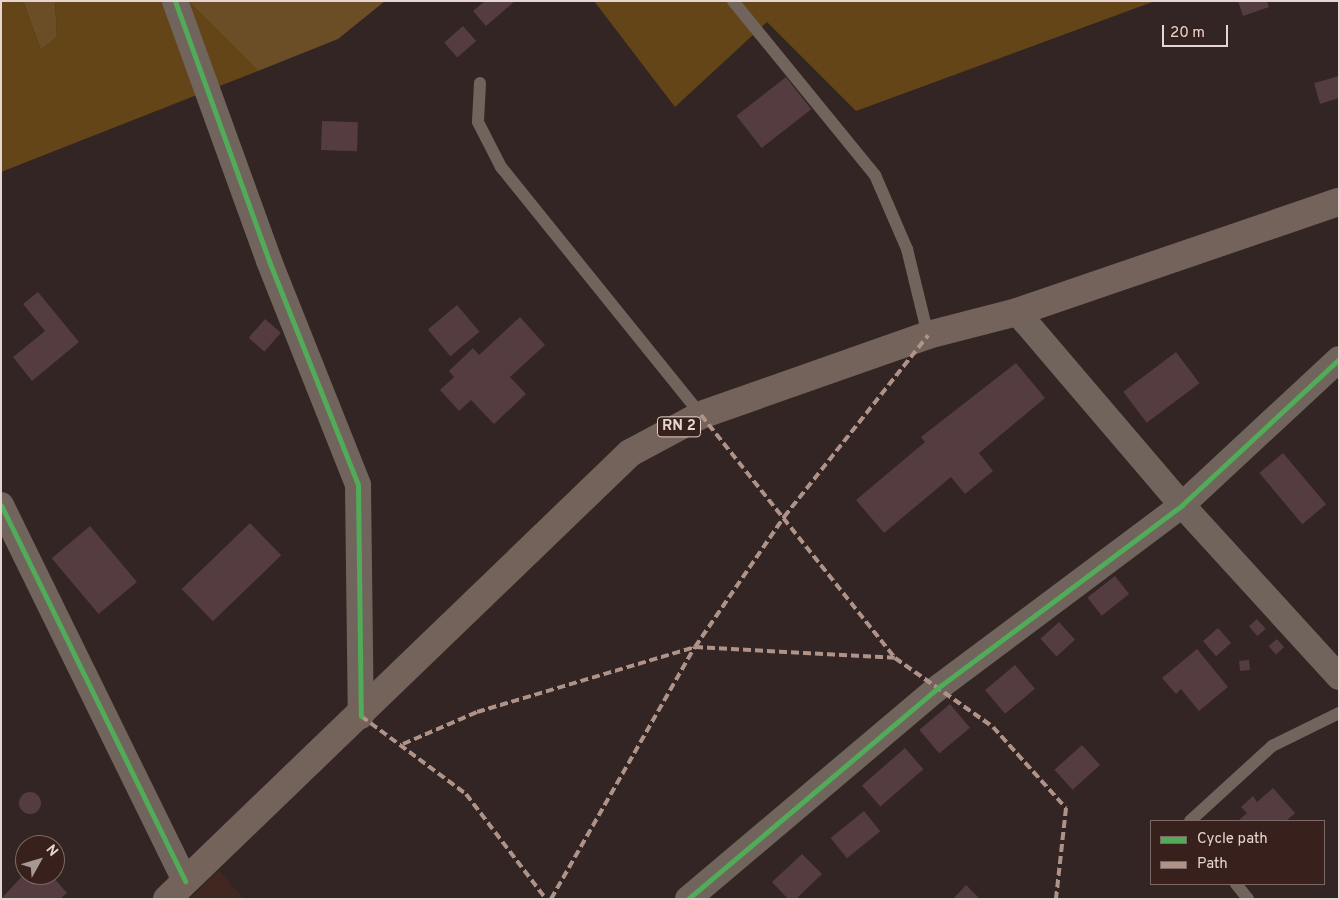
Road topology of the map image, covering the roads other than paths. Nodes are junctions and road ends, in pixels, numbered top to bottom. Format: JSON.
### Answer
{"nodes":[{"id":1,"x":175,"y":1,"type":"edge"},
{"id":2,"x":733,"y":1,"type":"edge"},
{"id":3,"x":480,"y":82,"type":"dead end"},
{"id":4,"x":1339,"y":202,"type":"edge"},
{"id":5,"x":1017,"y":312,"type":"junction"},
{"id":6,"x":928,"y":335,"type":"junction"},
{"id":7,"x":1339,"y":359,"type":"edge"},
{"id":8,"x":702,"y":415,"type":"junction"},
{"id":9,"x":1182,"y":505,"type":"junction"},
{"id":10,"x":1,"y":506,"type":"edge"},
{"id":11,"x":1339,"y":677,"type":"edge"},
{"id":12,"x":1339,"y":713,"type":"edge"},
{"id":13,"x":361,"y":716,"type":"junction"},
{"id":14,"x":1191,"y":820,"type":"edge"},
{"id":15,"x":1237,"y":885,"type":"edge"},
{"id":16,"x":176,"y":890,"type":"edge"},
{"id":17,"x":688,"y":899,"type":"edge"},
{"id":18,"x":1248,"y":899,"type":"edge"}],
"edges":[{"from":1,"to":13,"type":"street"},
{"from":2,"to":6,"type":"lane"},
{"from":3,"to":8,"type":"lane"},
{"from":4,"to":5,"type":"main road","number":"RN 2"},
{"from":5,"to":6,"type":"main road","number":"RN 2"},
{"from":5,"to":9,"type":"street"},
{"from":6,"to":8,"type":"main road","number":"RN 2"},
{"from":7,"to":9,"type":"street"},
{"from":8,"to":13,"type":"main road","number":"RN 2"},
{"from":9,"to":11,"type":"street"},
{"from":9,"to":17,"type":"street"},
{"from":10,"to":16,"type":"street"},
{"from":12,"to":14,"type":"lane"},
{"from":13,"to":16,"type":"main road","number":"RN 2"},
{"from":15,"to":18,"type":"lane"}]}
